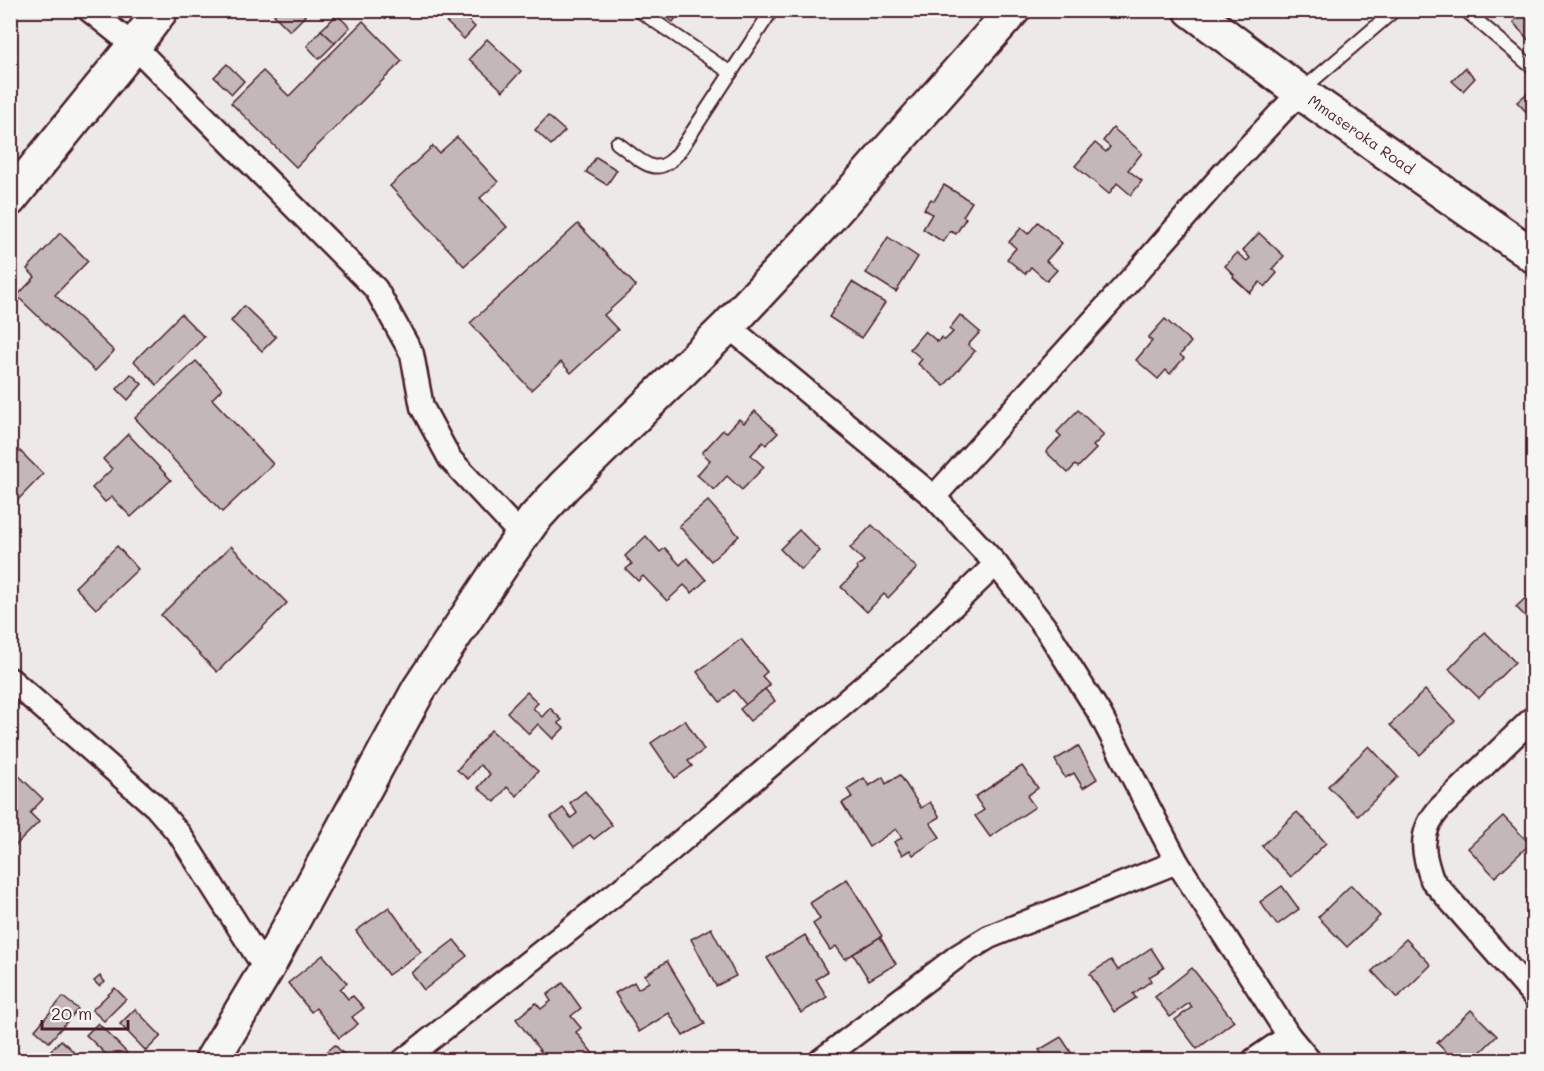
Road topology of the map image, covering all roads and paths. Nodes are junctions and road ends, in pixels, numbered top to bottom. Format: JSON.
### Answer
{"nodes":[{"id":1,"x":89,"y":10,"type":"edge"},
{"id":2,"x":161,"y":10,"type":"edge"},
{"id":3,"x":638,"y":10,"type":"edge"},
{"id":4,"x":772,"y":10,"type":"edge"},
{"id":5,"x":1013,"y":10,"type":"edge"},
{"id":6,"x":1191,"y":10,"type":"edge"},
{"id":7,"x":1395,"y":10,"type":"edge"},
{"id":8,"x":1465,"y":10,"type":"edge"},
{"id":9,"x":134,"y":46,"type":"junction"},
{"id":10,"x":1533,"y":66,"type":"edge"},
{"id":11,"x":730,"y":73,"type":"junction"},
{"id":12,"x":1300,"y":92,"type":"junction"},
{"id":13,"x":617,"y":143,"type":"dead end"},
{"id":14,"x":10,"y":200,"type":"edge"},
{"id":15,"x":1533,"y":256,"type":"edge"},
{"id":16,"x":728,"y":326,"type":"junction"},
{"id":17,"x":934,"y":496,"type":"junction"},
{"id":18,"x":522,"y":536,"type":"junction"},
{"id":19,"x":996,"y":564,"type":"junction"},
{"id":20,"x":10,"y":679,"type":"edge"},
{"id":21,"x":1533,"y":717,"type":"edge"},
{"id":22,"x":1177,"y":862,"type":"junction"},
{"id":23,"x":266,"y":970,"type":"junction"},
{"id":24,"x":1533,"y":996,"type":"edge"},
{"id":25,"x":1289,"y":1036,"type":"junction"},
{"id":26,"x":212,"y":1060,"type":"edge"},
{"id":27,"x":404,"y":1060,"type":"edge"},
{"id":28,"x":821,"y":1060,"type":"edge"},
{"id":29,"x":1254,"y":1060,"type":"edge"},
{"id":30,"x":1309,"y":1060,"type":"edge"}],
"edges":[{"from":1,"to":9,"type":"street"},
{"from":2,"to":9,"type":"street"},
{"from":3,"to":11,"type":"lane"},
{"from":4,"to":11,"type":"lane"},
{"from":5,"to":16,"type":"street"},
{"from":6,"to":12,"type":"street","name":"Mmaseroka Road"},
{"from":7,"to":12,"type":"lane"},
{"from":8,"to":10,"type":"lane"},
{"from":9,"to":14,"type":"street"},
{"from":9,"to":18,"type":"street"},
{"from":11,"to":13,"type":"lane"},
{"from":12,"to":15,"type":"street","name":"Mmaseroka Road"},
{"from":12,"to":17,"type":"street"},
{"from":16,"to":17,"type":"street"},
{"from":16,"to":18,"type":"street"},
{"from":17,"to":19,"type":"street"},
{"from":18,"to":23,"type":"street"},
{"from":19,"to":22,"type":"street"},
{"from":19,"to":27,"type":"street"},
{"from":20,"to":23,"type":"street"},
{"from":21,"to":24,"type":"street"},
{"from":22,"to":25,"type":"street"},
{"from":22,"to":28,"type":"street"},
{"from":23,"to":26,"type":"street"},
{"from":25,"to":29,"type":"street"},
{"from":25,"to":30,"type":"street"}]}
